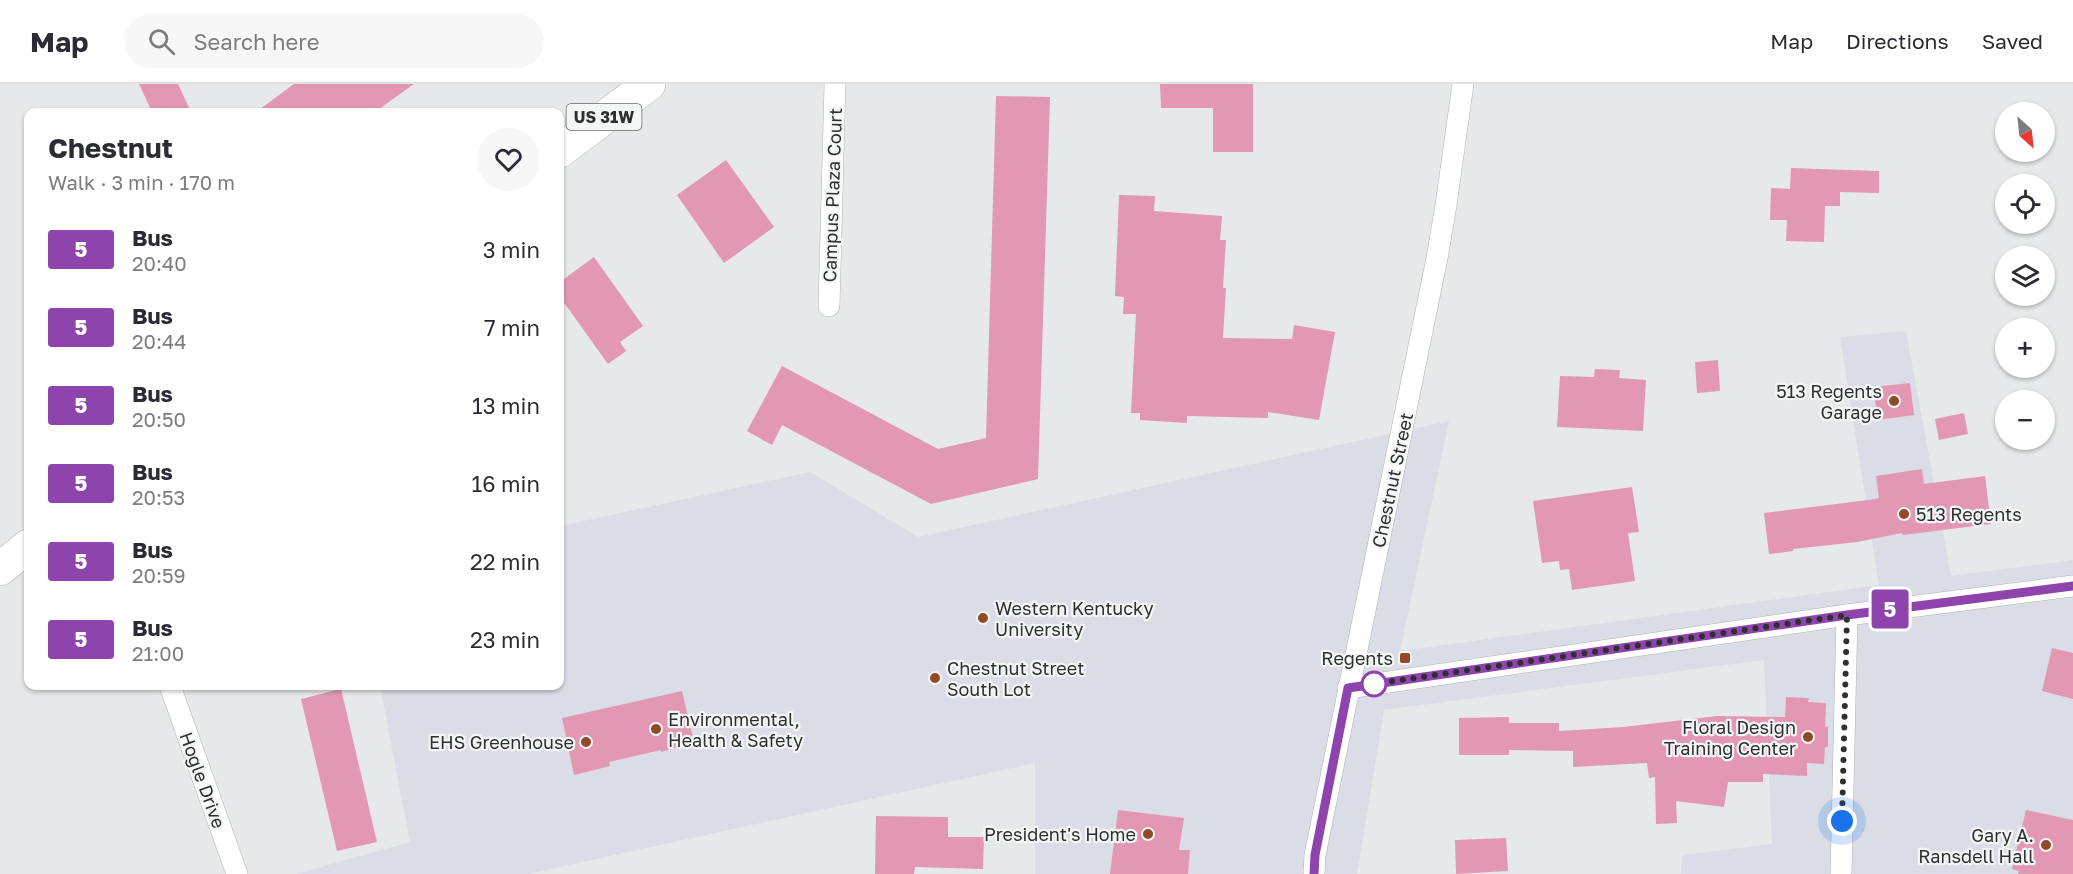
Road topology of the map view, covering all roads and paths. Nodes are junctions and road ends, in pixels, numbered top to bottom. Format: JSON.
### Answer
{"nodes":[{"id":1,"x":649,"y":84,"type":"edge"},
{"id":2,"x":835,"y":84,"type":"edge"},
{"id":3,"x":1463,"y":84,"type":"edge"},
{"id":4,"x":564,"y":147,"type":"edge"},
{"id":5,"x":829,"y":306,"type":"dead end"},
{"id":6,"x":24,"y":549,"type":"edge"},
{"id":7,"x":0,"y":568,"type":"edge"},
{"id":8,"x":2073,"y":586,"type":"edge"},
{"id":9,"x":1847,"y":615,"type":"junction"},
{"id":10,"x":1348,"y":688,"type":"junction"},
{"id":11,"x":171,"y":690,"type":"edge"},
{"id":12,"x":237,"y":874,"type":"edge"},
{"id":13,"x":1314,"y":874,"type":"edge"},
{"id":14,"x":1841,"y":874,"type":"edge"}],
"edges":[{"from":1,"to":4,"type":"main road","number":"US 31W"},
{"from":2,"to":5,"type":"street","name":"Campus Plaza Court"},
{"from":3,"to":10,"type":"street","name":"Chestnut Street"},
{"from":6,"to":7,"type":"main road"},
{"from":8,"to":9,"type":"street"},
{"from":9,"to":10,"type":"street"},
{"from":9,"to":14,"type":"street"},
{"from":10,"to":13,"type":"street","name":"Chestnut Street"},
{"from":11,"to":12,"type":"street","name":"Hogle Drive"}]}
